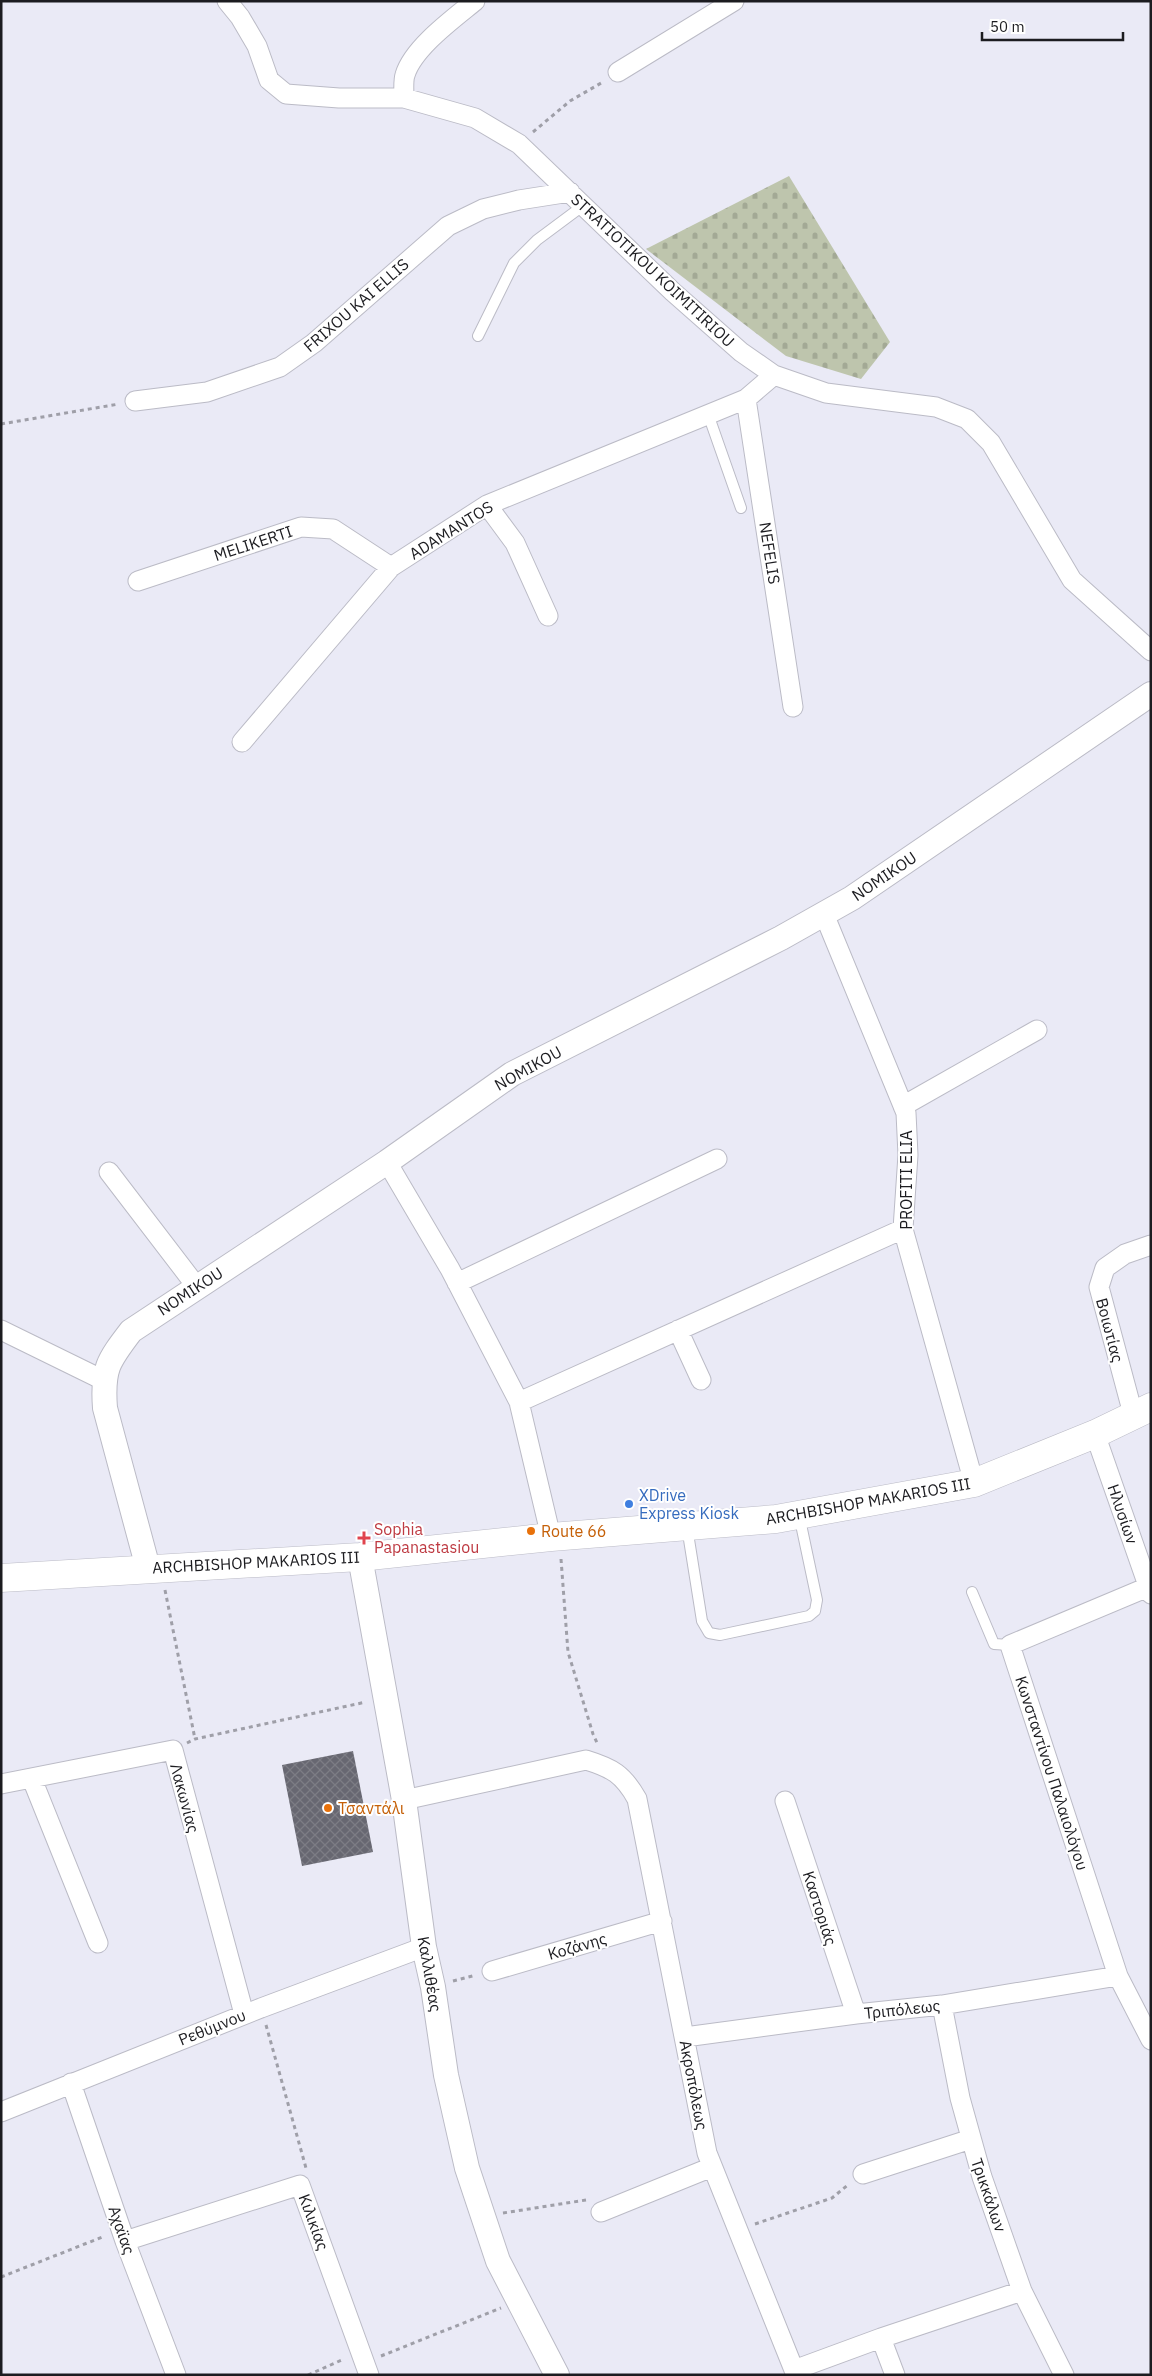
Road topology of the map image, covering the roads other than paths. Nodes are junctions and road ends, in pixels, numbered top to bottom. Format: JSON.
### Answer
{"nodes":[{"id":1,"x":227,"y":1,"type":"edge"},
{"id":2,"x":475,"y":1,"type":"edge"},
{"id":3,"x":734,"y":1,"type":"edge"},
{"id":4,"x":618,"y":72,"type":"road end"},
{"id":5,"x":404,"y":98,"type":"junction"},
{"id":6,"x":577,"y":198,"type":"junction"},
{"id":7,"x":478,"y":336,"type":"dead end"},
{"id":8,"x":774,"y":375,"type":"junction"},
{"id":9,"x":746,"y":399,"type":"junction"},
{"id":10,"x":135,"y":401,"type":"road end"},
{"id":11,"x":708,"y":414,"type":"junction"},
{"id":12,"x":487,"y":505,"type":"junction"},
{"id":13,"x":742,"y":508,"type":"dead end"},
{"id":14,"x":391,"y":567,"type":"junction"},
{"id":15,"x":138,"y":581,"type":"dead end"},
{"id":16,"x":548,"y":616,"type":"dead end"},
{"id":17,"x":1151,"y":651,"type":"edge"},
{"id":18,"x":1151,"y":694,"type":"edge"},
{"id":19,"x":793,"y":707,"type":"dead end"},
{"id":20,"x":242,"y":742,"type":"dead end"},
{"id":21,"x":824,"y":914,"type":"junction"},
{"id":22,"x":1037,"y":1030,"type":"dead end"},
{"id":23,"x":902,"y":1106,"type":"junction"},
{"id":24,"x":717,"y":1159,"type":"dead end"},
{"id":25,"x":387,"y":1162,"type":"junction"},
{"id":26,"x":110,"y":1172,"type":"dead end"},
{"id":27,"x":903,"y":1228,"type":"junction"},
{"id":28,"x":1151,"y":1245,"type":"edge"},
{"id":29,"x":457,"y":1283,"type":"junction"},
{"id":30,"x":197,"y":1287,"type":"junction"},
{"id":31,"x":1,"y":1330,"type":"edge"},
{"id":32,"x":678,"y":1330,"type":"junction"},
{"id":33,"x":103,"y":1380,"type":"junction"},
{"id":34,"x":701,"y":1380,"type":"dead end"},
{"id":35,"x":519,"y":1402,"type":"junction"},
{"id":36,"x":1142,"y":1410,"type":"edge"},
{"id":37,"x":1095,"y":1434,"type":"junction"},
{"id":38,"x":974,"y":1483,"type":"junction"},
{"id":39,"x":799,"y":1515,"type":"junction"},
{"id":40,"x":686,"y":1526,"type":"junction"},
{"id":41,"x":555,"y":1536,"type":"junction"},
{"id":42,"x":360,"y":1557,"type":"junction"},
{"id":43,"x":154,"y":1568,"type":"junction"},
{"id":44,"x":1,"y":1578,"type":"edge"},
{"id":45,"x":1149,"y":1591,"type":"edge"},
{"id":46,"x":972,"y":1592,"type":"dead end"},
{"id":47,"x":1010,"y":1645,"type":"junction"},
{"id":48,"x":32,"y":1779,"type":"junction"},
{"id":49,"x":1,"y":1784,"type":"edge"},
{"id":50,"x":404,"y":1800,"type":"junction"},
{"id":51,"x":785,"y":1801,"type":"dead end"},
{"id":52,"x":662,"y":1922,"type":"junction"},
{"id":53,"x":98,"y":1943,"type":"dead end"},
{"id":54,"x":424,"y":1948,"type":"junction"},
{"id":55,"x":492,"y":1971,"type":"road end"},
{"id":56,"x":1118,"y":1976,"type":"junction"},
{"id":57,"x":942,"y":2005,"type":"junction"},
{"id":58,"x":252,"y":2011,"type":"junction"},
{"id":59,"x":856,"y":2014,"type":"junction"},
{"id":60,"x":685,"y":2037,"type":"junction"},
{"id":61,"x":1151,"y":2040,"type":"edge"},
{"id":62,"x":71,"y":2083,"type":"junction"},
{"id":63,"x":1,"y":2112,"type":"edge"},
{"id":64,"x":971,"y":2139,"type":"junction"},
{"id":65,"x":712,"y":2167,"type":"junction"},
{"id":66,"x":863,"y":2174,"type":"road end"},
{"id":67,"x":601,"y":2212,"type":"road end"},
{"id":68,"x":123,"y":2235,"type":"junction"},
{"id":69,"x":1022,"y":2291,"type":"junction"},
{"id":70,"x":881,"y":2338,"type":"junction"},
{"id":71,"x":365,"y":2363,"type":"edge"},
{"id":72,"x":176,"y":2375,"type":"edge"},
{"id":73,"x":557,"y":2375,"type":"edge"},
{"id":74,"x":895,"y":2375,"type":"edge"},
{"id":75,"x":1064,"y":2375,"type":"edge"}],
"edges":[{"from":1,"to":5,"type":"street","name":"STRATIOTIKOU KOIMITIRIOU"},
{"from":2,"to":5,"type":"street"},
{"from":3,"to":4,"type":"street"},
{"from":5,"to":6,"type":"street","name":"STRATIOTIKOU KOIMITIRIOU"},
{"from":6,"to":7,"type":"lane"},
{"from":6,"to":8,"type":"street","name":"STRATIOTIKOU KOIMITIRIOU"},
{"from":6,"to":10,"type":"street","name":"FRIXOU KAI ELLIS"},
{"from":8,"to":9,"type":"street","name":"ADAMANTOS"},
{"from":8,"to":17,"type":"street","name":"STRATIOTIKOU KOIMITIRIOU"},
{"from":9,"to":11,"type":"street","name":"ADAMANTOS"},
{"from":9,"to":19,"type":"street","name":"NEFELIS"},
{"from":11,"to":12,"type":"street","name":"ADAMANTOS"},
{"from":11,"to":13,"type":"lane"},
{"from":12,"to":14,"type":"street","name":"ADAMANTOS"},
{"from":12,"to":16,"type":"street"},
{"from":14,"to":15,"type":"street","name":"MELIKERTI"},
{"from":14,"to":20,"type":"street","name":"ADAMANTOS"},
{"from":18,"to":21,"type":"street","name":"NOMIKOU"},
{"from":21,"to":23,"type":"street","name":"PROFITI ELIA"},
{"from":21,"to":25,"type":"street","name":"NOMIKOU"},
{"from":22,"to":23,"type":"street"},
{"from":23,"to":27,"type":"street","name":"PROFITI ELIA"},
{"from":24,"to":29,"type":"street"},
{"from":25,"to":29,"type":"street"},
{"from":25,"to":30,"type":"street","name":"NOMIKOU"},
{"from":26,"to":30,"type":"street"},
{"from":27,"to":32,"type":"street"},
{"from":27,"to":38,"type":"street","name":"PROFITI ELIA"},
{"from":28,"to":36,"type":"street","name":"Βοιωτίας"},
{"from":29,"to":35,"type":"street"},
{"from":30,"to":33,"type":"street","name":"NOMIKOU"},
{"from":31,"to":33,"type":"street"},
{"from":32,"to":34,"type":"street"},
{"from":32,"to":35,"type":"street"},
{"from":33,"to":43,"type":"street","name":"NOMIKOU"},
{"from":35,"to":41,"type":"street"},
{"from":36,"to":37,"type":"main road","name":"ARCHBISHOP MAKARIOS III"},
{"from":37,"to":38,"type":"main road","name":"ARCHBISHOP MAKARIOS III"},
{"from":37,"to":45,"type":"street","name":"Ηλυσίων"},
{"from":38,"to":39,"type":"main road","name":"ARCHBISHOP MAKARIOS III"},
{"from":39,"to":40,"type":"main road","name":"ARCHBISHOP MAKARIOS III"},
{"from":39,"to":40,"type":"lane"},
{"from":40,"to":41,"type":"main road","name":"ARCHBISHOP MAKARIOS III"},
{"from":41,"to":42,"type":"main road","name":"ARCHBISHOP MAKARIOS III"},
{"from":42,"to":43,"type":"main road","name":"ARCHBISHOP MAKARIOS III"},
{"from":42,"to":50,"type":"street","name":"Καλλιθέας"},
{"from":43,"to":44,"type":"main road","name":"ARCHBISHOP MAKARIOS III"},
{"from":45,"to":47,"type":"street"},
{"from":46,"to":47,"type":"lane"},
{"from":47,"to":56,"type":"street","name":"Κωνσταντίνου Παλαιολόγου"},
{"from":48,"to":49,"type":"street","name":"Λακωνίας"},
{"from":48,"to":53,"type":"street"},
{"from":48,"to":58,"type":"street","name":"Λακωνίας"},
{"from":50,"to":52,"type":"street","name":"Ακροπόλεως"},
{"from":50,"to":54,"type":"street","name":"Καλλιθέας"},
{"from":51,"to":59,"type":"street","name":"Καστοριάς"},
{"from":52,"to":55,"type":"street","name":"Κοζάνης"},
{"from":52,"to":60,"type":"street","name":"Ακροπόλεως"},
{"from":54,"to":58,"type":"street","name":"Ρεθύμνου"},
{"from":54,"to":73,"type":"street","name":"Καλλιθέας"},
{"from":56,"to":57,"type":"street","name":"Τριπόλεως"},
{"from":56,"to":61,"type":"street","name":"Κωνσταντίνου Παλαιολόγου"},
{"from":57,"to":59,"type":"street","name":"Τριπόλεως"},
{"from":57,"to":64,"type":"street","name":"Τρικκάλων"},
{"from":58,"to":62,"type":"street","name":"Ρεθύμνου"},
{"from":59,"to":60,"type":"street","name":"Τριπόλεως"},
{"from":60,"to":65,"type":"street","name":"Ακροπόλεως"},
{"from":62,"to":63,"type":"street","name":"Ρεθύμνου"},
{"from":62,"to":68,"type":"street","name":"Αχαϊας"},
{"from":64,"to":66,"type":"street"},
{"from":64,"to":69,"type":"street","name":"Τρικκάλων"},
{"from":65,"to":67,"type":"street"},
{"from":65,"to":70,"type":"street","name":"Ακροπόλεως"},
{"from":68,"to":71,"type":"street","name":"Κιλικίας"},
{"from":68,"to":72,"type":"street","name":"Αχαϊας"},
{"from":69,"to":70,"type":"street","name":"Ακροπόλεως"},
{"from":69,"to":75,"type":"street","name":"Τρικκάλων"},
{"from":70,"to":74,"type":"street"}]}
